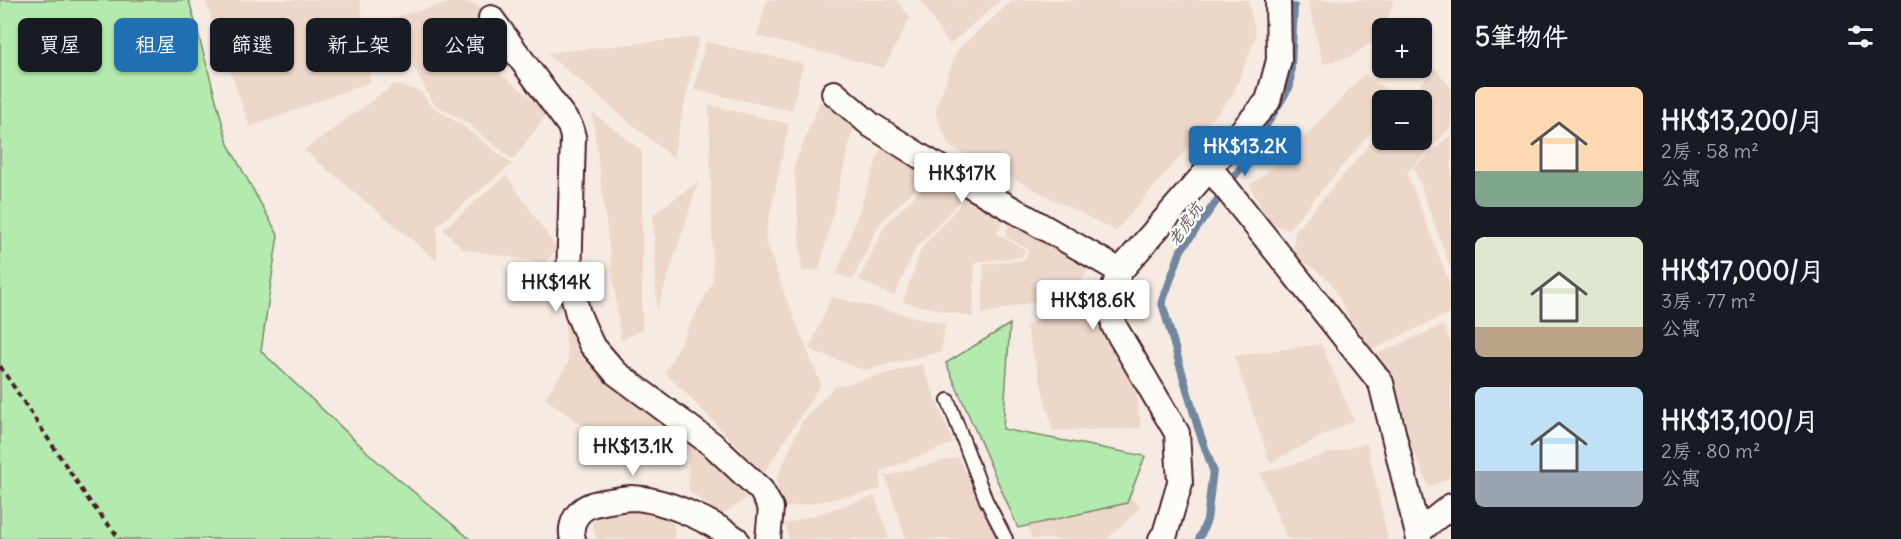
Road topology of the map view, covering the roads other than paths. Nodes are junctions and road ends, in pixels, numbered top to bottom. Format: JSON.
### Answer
{"nodes":[{"id":1,"x":1278,"y":0,"type":"edge"},
{"id":2,"x":507,"y":40,"type":"edge"},
{"id":3,"x":834,"y":93,"type":"dead end"},
{"id":4,"x":1214,"y":172,"type":"junction"},
{"id":5,"x":1120,"y":271,"type":"junction"},
{"id":6,"x":948,"y":400,"type":"dead end"},
{"id":7,"x":1451,"y":506,"type":"edge"},
{"id":8,"x":1418,"y":536,"type":"edge"},
{"id":9,"x":573,"y":539,"type":"edge"},
{"id":10,"x":736,"y":539,"type":"edge"},
{"id":11,"x":768,"y":539,"type":"edge"},
{"id":12,"x":1006,"y":539,"type":"edge"},
{"id":13,"x":1161,"y":539,"type":"edge"}],
"edges":[{"from":1,"to":4,"type":"street"},
{"from":2,"to":11,"type":"street"},
{"from":3,"to":5,"type":"street"},
{"from":4,"to":5,"type":"street"},
{"from":4,"to":8,"type":"street"},
{"from":5,"to":13,"type":"street"},
{"from":6,"to":12,"type":"lane"},
{"from":7,"to":8,"type":"street"},
{"from":9,"to":10,"type":"street"}]}
